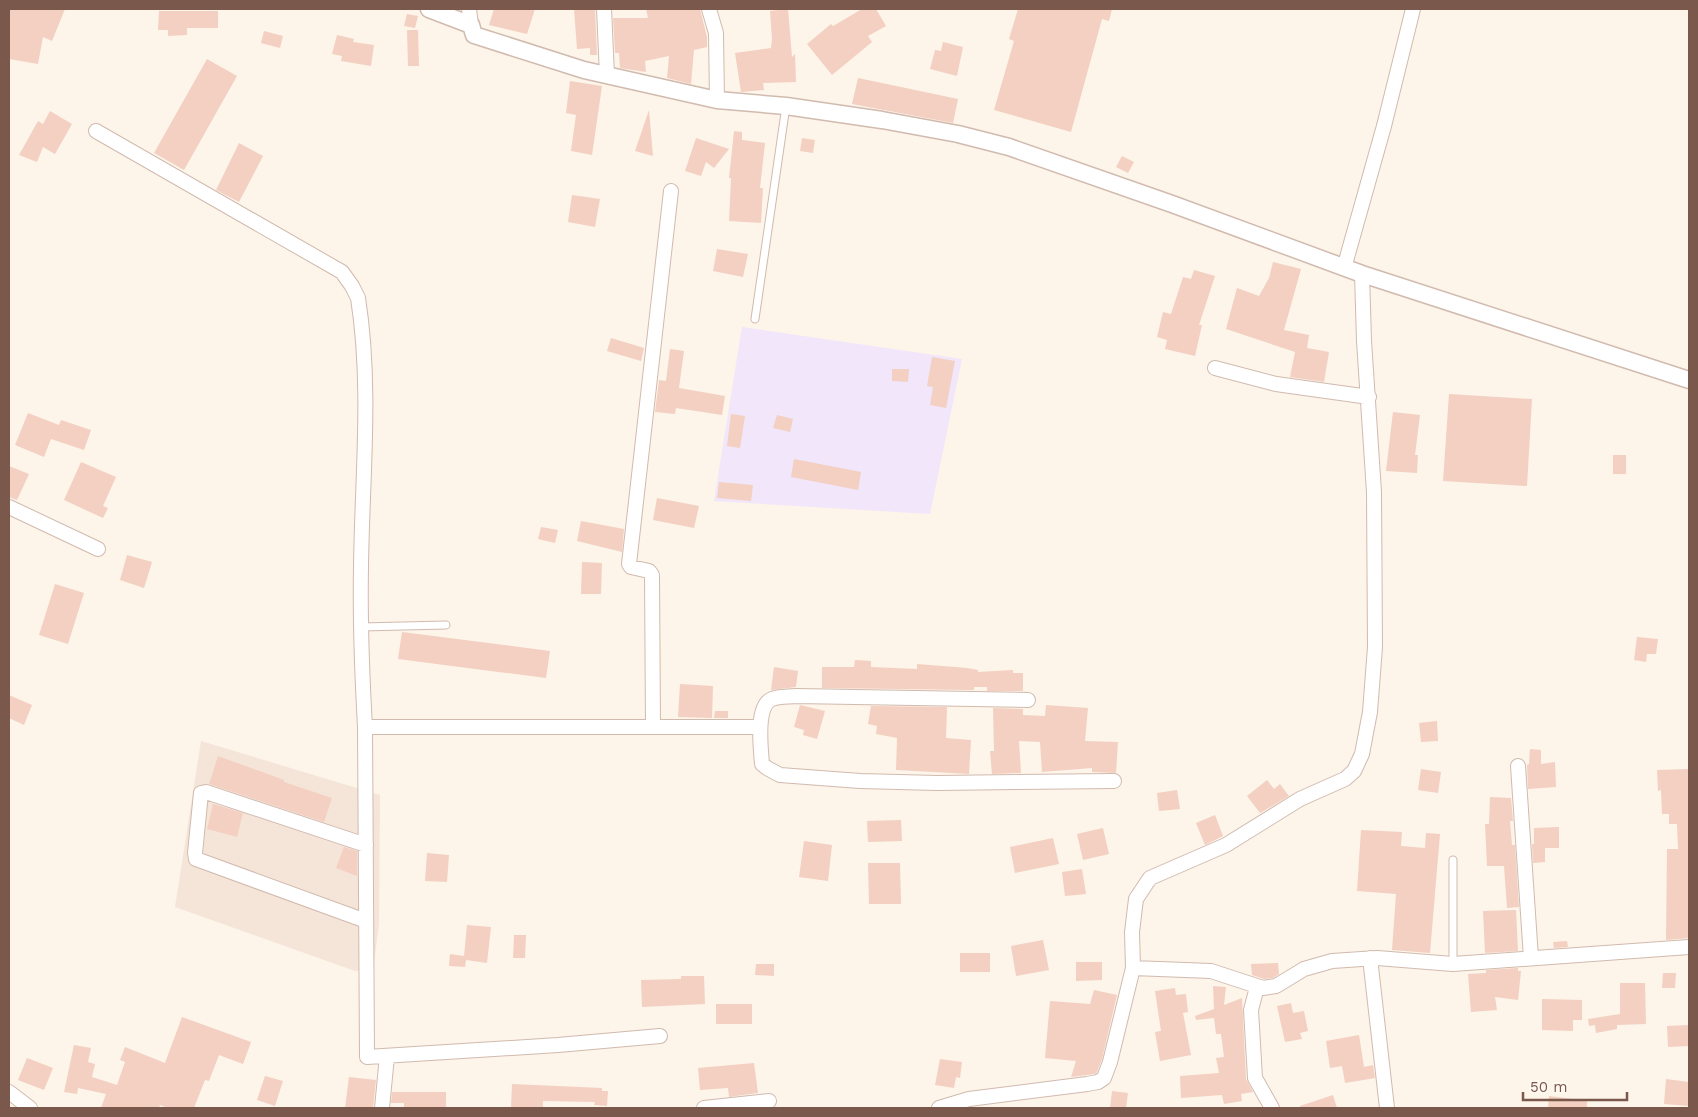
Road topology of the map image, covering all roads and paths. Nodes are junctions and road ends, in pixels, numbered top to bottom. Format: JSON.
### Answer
{"nodes":[{"id":1,"x":429,"y":9,"type":"edge"},
{"id":2,"x":604,"y":9,"type":"edge"},
{"id":3,"x":709,"y":9,"type":"edge"},
{"id":4,"x":1413,"y":9,"type":"edge"},
{"id":5,"x":470,"y":17,"type":"edge"},
{"id":6,"x":607,"y":75,"type":"junction"},
{"id":7,"x":717,"y":100,"type":"junction"},
{"id":8,"x":786,"y":106,"type":"junction"},
{"id":9,"x":96,"y":131,"type":"dead end"},
{"id":10,"x":671,"y":191,"type":"dead end"},
{"id":11,"x":1344,"y":268,"type":"junction"},
{"id":12,"x":1362,"y":274,"type":"junction"},
{"id":13,"x":755,"y":319,"type":"dead end"},
{"id":14,"x":1215,"y":368,"type":"dead end"},
{"id":15,"x":1689,"y":380,"type":"edge"},
{"id":16,"x":1369,"y":397,"type":"junction"},
{"id":17,"x":9,"y":507,"type":"edge"},
{"id":18,"x":98,"y":549,"type":"dead end"},
{"id":19,"x":446,"y":625,"type":"dead end"},
{"id":20,"x":361,"y":627,"type":"junction"},
{"id":21,"x":1028,"y":700,"type":"dead end"},
{"id":22,"x":366,"y":727,"type":"junction"},
{"id":23,"x":653,"y":727,"type":"junction"},
{"id":24,"x":760,"y":727,"type":"junction"},
{"id":25,"x":1518,"y":766,"type":"dead end"},
{"id":26,"x":1114,"y":781,"type":"dead end"},
{"id":27,"x":366,"y":845,"type":"junction"},
{"id":28,"x":1453,"y":860,"type":"dead end"},
{"id":29,"x":366,"y":921,"type":"junction"},
{"id":30,"x":1689,"y":947,"type":"edge"},
{"id":31,"x":1370,"y":958,"type":"junction"},
{"id":32,"x":1531,"y":958,"type":"junction"},
{"id":33,"x":1452,"y":964,"type":"junction"},
{"id":34,"x":1133,"y":968,"type":"junction"},
{"id":35,"x":1257,"y":987,"type":"junction"},
{"id":36,"x":660,"y":1036,"type":"dead end"},
{"id":37,"x":387,"y":1056,"type":"junction"},
{"id":38,"x":9,"y":1092,"type":"edge"},
{"id":39,"x":769,"y":1101,"type":"dead end"},
{"id":40,"x":30,"y":1108,"type":"edge"},
{"id":41,"x":382,"y":1108,"type":"edge"},
{"id":42,"x":704,"y":1108,"type":"edge"},
{"id":43,"x":939,"y":1108,"type":"edge"},
{"id":44,"x":1272,"y":1108,"type":"edge"},
{"id":45,"x":1387,"y":1108,"type":"edge"}],
"edges":[{"from":1,"to":5,"type":"street"},
{"from":2,"to":6,"type":"street"},
{"from":3,"to":7,"type":"street"},
{"from":4,"to":11,"type":"street"},
{"from":5,"to":6,"type":"street"},
{"from":6,"to":7,"type":"street"},
{"from":7,"to":8,"type":"street"},
{"from":8,"to":11,"type":"street"},
{"from":8,"to":13,"type":"lane"},
{"from":9,"to":20,"type":"street"},
{"from":10,"to":23,"type":"street"},
{"from":11,"to":12,"type":"street"},
{"from":12,"to":15,"type":"street"},
{"from":12,"to":16,"type":"street"},
{"from":14,"to":16,"type":"street"},
{"from":16,"to":34,"type":"street"},
{"from":17,"to":18,"type":"street"},
{"from":19,"to":20,"type":"lane"},
{"from":20,"to":22,"type":"street"},
{"from":21,"to":24,"type":"street"},
{"from":22,"to":23,"type":"street"},
{"from":22,"to":27,"type":"street"},
{"from":23,"to":24,"type":"street"},
{"from":24,"to":26,"type":"street"},
{"from":25,"to":32,"type":"street"},
{"from":27,"to":29,"type":"street"},
{"from":27,"to":29,"type":"street"},
{"from":28,"to":33,"type":"lane"},
{"from":29,"to":37,"type":"street"},
{"from":30,"to":32,"type":"street"},
{"from":31,"to":33,"type":"street"},
{"from":31,"to":35,"type":"street"},
{"from":31,"to":45,"type":"street"},
{"from":32,"to":33,"type":"street"},
{"from":34,"to":35,"type":"street"},
{"from":34,"to":43,"type":"street"},
{"from":35,"to":44,"type":"street"},
{"from":36,"to":37,"type":"street"},
{"from":37,"to":41,"type":"street"},
{"from":38,"to":40,"type":"street"},
{"from":39,"to":42,"type":"street"}]}
